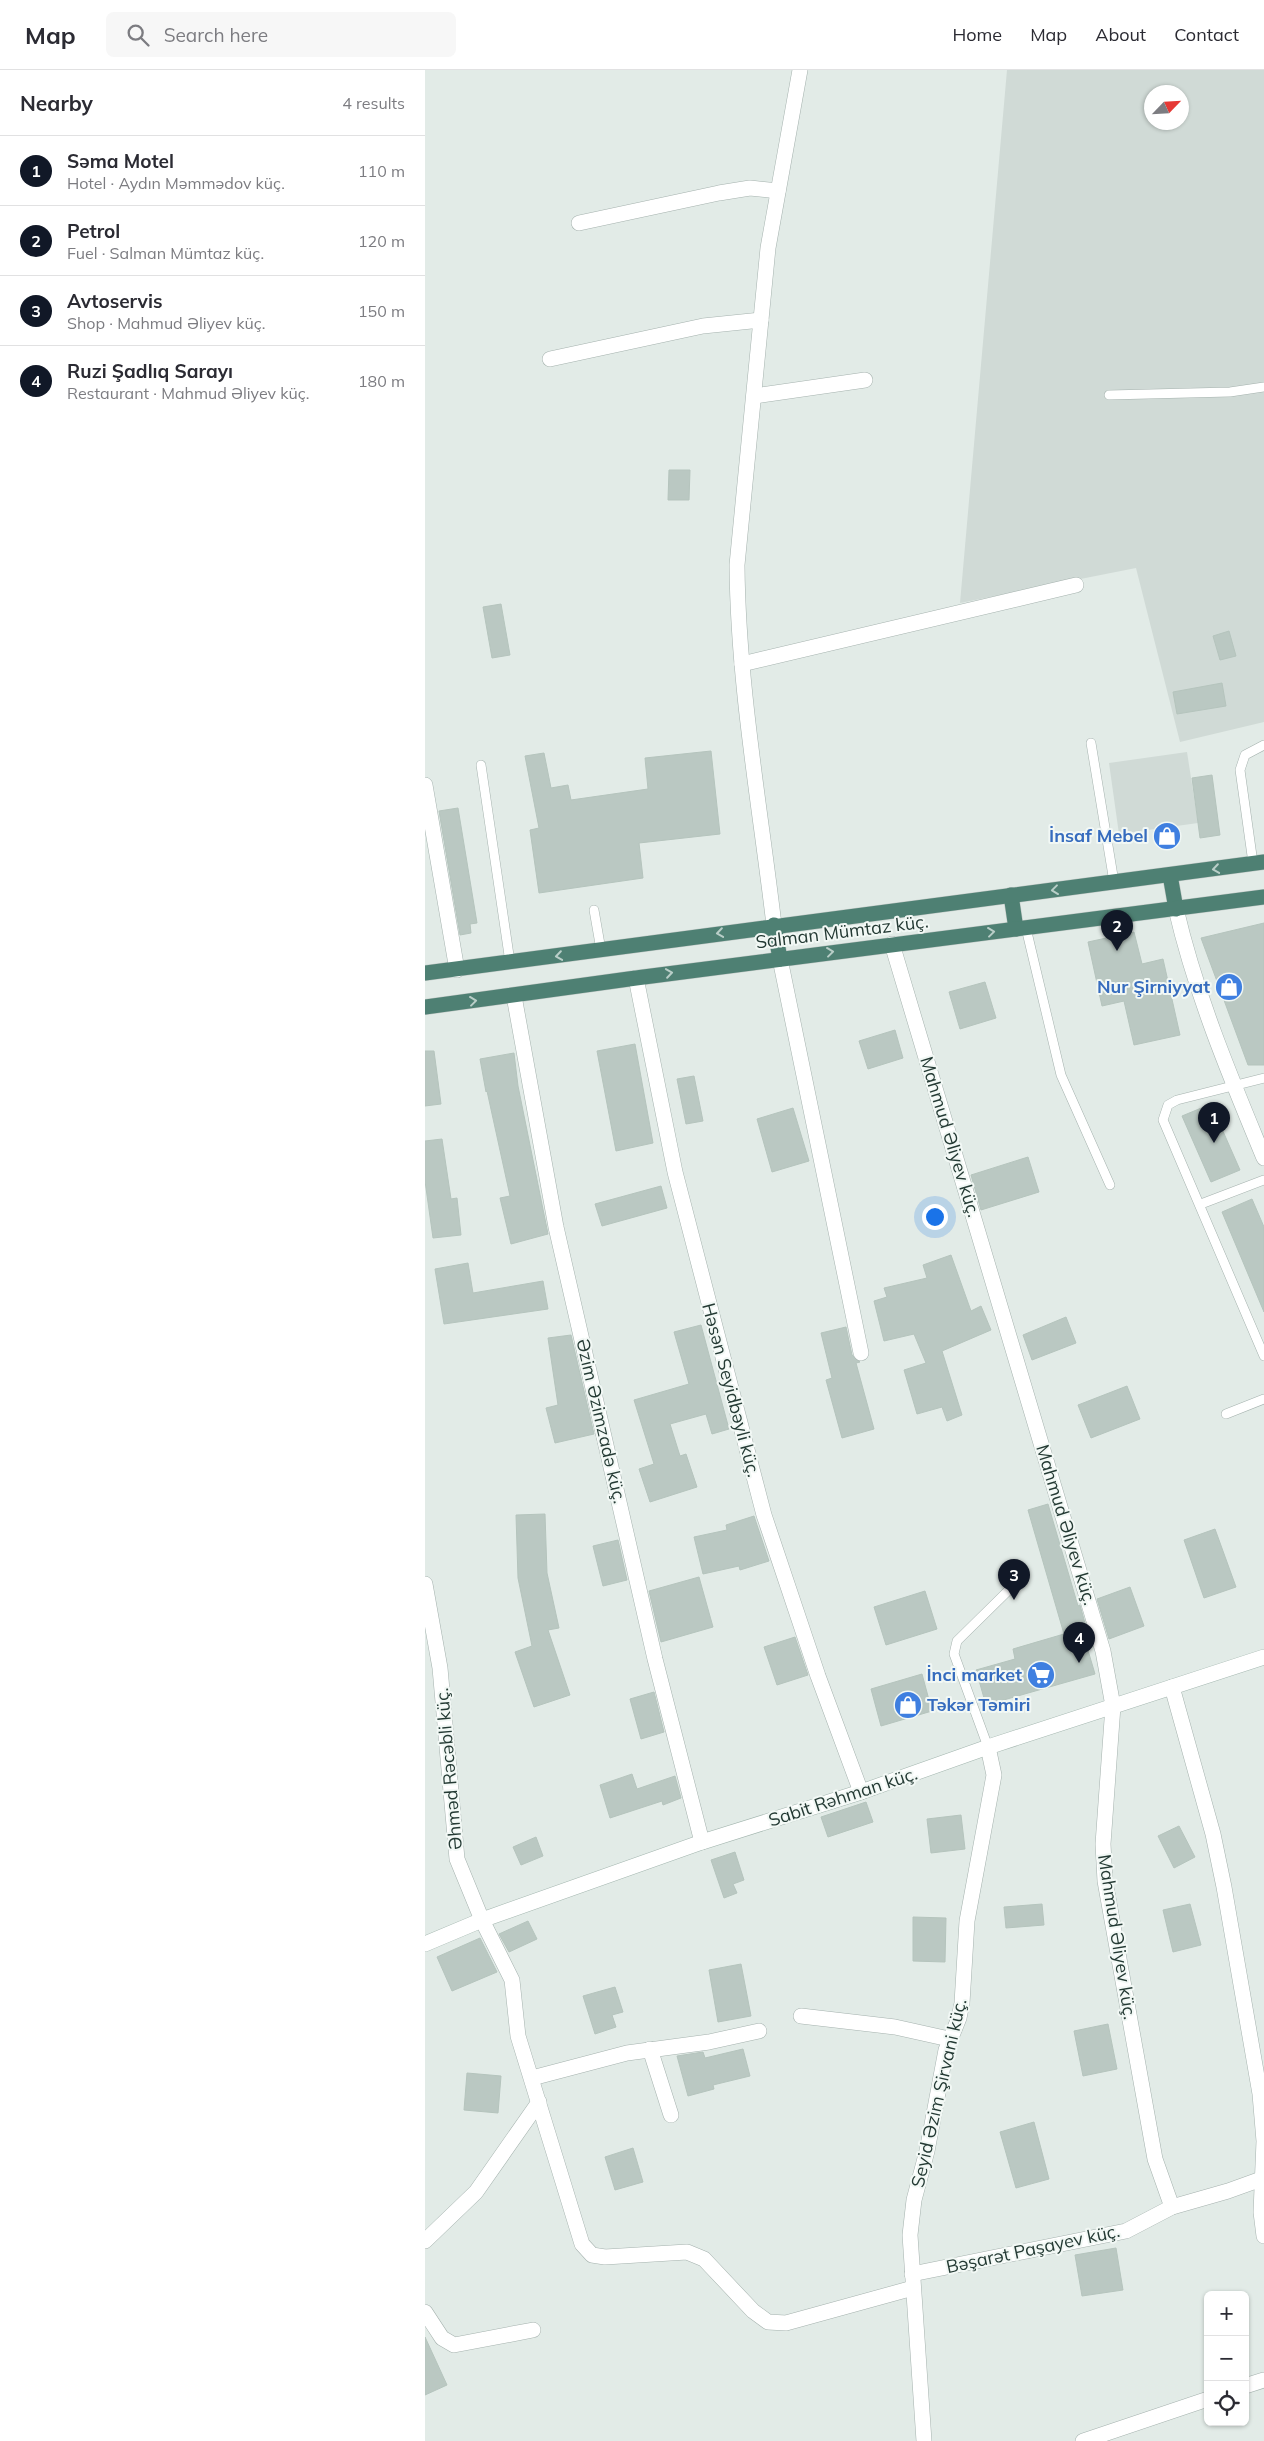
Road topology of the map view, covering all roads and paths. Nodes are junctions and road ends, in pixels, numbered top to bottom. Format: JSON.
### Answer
{"nodes":[{"id":1,"x":800,"y":70,"type":"edge"},
{"id":2,"x":778,"y":191,"type":"junction"},
{"id":3,"x":579,"y":223,"type":"dead end"},
{"id":4,"x":761,"y":320,"type":"junction"},
{"id":5,"x":550,"y":359,"type":"dead end"},
{"id":6,"x":865,"y":380,"type":"dead end"},
{"id":7,"x":1264,"y":387,"type":"edge"},
{"id":8,"x":1109,"y":395,"type":"dead end"},
{"id":9,"x":754,"y":396,"type":"junction"},
{"id":10,"x":1076,"y":585,"type":"dead end"},
{"id":11,"x":742,"y":664,"type":"junction"},
{"id":12,"x":1091,"y":743,"type":"dead end"},
{"id":13,"x":1264,"y":745,"type":"edge"},
{"id":14,"x":481,"y":765,"type":"dead end"},
{"id":15,"x":425,"y":785,"type":"edge"},
{"id":16,"x":1259,"y":863,"type":"edge"},
{"id":17,"x":1170,"y":876,"type":"junction"},
{"id":18,"x":1114,"y":882,"type":"junction"},
{"id":19,"x":1011,"y":895,"type":"junction"},
{"id":20,"x":1264,"y":897,"type":"edge"},
{"id":21,"x":1175,"y":909,"type":"junction"},
{"id":22,"x":594,"y":910,"type":"dead end"},
{"id":23,"x":774,"y":925,"type":"junction"},
{"id":24,"x":1021,"y":929,"type":"junction"},
{"id":25,"x":892,"y":944,"type":"junction"},
{"id":26,"x":601,"y":950,"type":"junction"},
{"id":27,"x":780,"y":959,"type":"junction"},
{"id":28,"x":510,"y":962,"type":"junction"},
{"id":29,"x":457,"y":970,"type":"junction"},
{"id":30,"x":425,"y":974,"type":"edge"},
{"id":31,"x":636,"y":978,"type":"junction"},
{"id":32,"x":514,"y":996,"type":"junction"},
{"id":33,"x":425,"y":1007,"type":"edge"},
{"id":34,"x":1264,"y":1078,"type":"edge"},
{"id":35,"x":1234,"y":1084,"type":"junction"},
{"id":36,"x":1264,"y":1158,"type":"edge"},
{"id":37,"x":1264,"y":1180,"type":"edge"},
{"id":38,"x":1110,"y":1185,"type":"dead end"},
{"id":39,"x":1201,"y":1204,"type":"junction"},
{"id":40,"x":861,"y":1354,"type":"dead end"},
{"id":41,"x":1264,"y":1356,"type":"edge"},
{"id":42,"x":1264,"y":1399,"type":"edge"},
{"id":43,"x":1226,"y":1414,"type":"dead end"},
{"id":44,"x":1017,"y":1582,"type":"dead end"},
{"id":45,"x":425,"y":1584,"type":"edge"},
{"id":46,"x":429,"y":1617,"type":"edge"},
{"id":47,"x":1264,"y":1657,"type":"edge"},
{"id":48,"x":1172,"y":1687,"type":"junction"},
{"id":49,"x":1113,"y":1706,"type":"junction"},
{"id":50,"x":988,"y":1747,"type":"junction"},
{"id":51,"x":861,"y":1792,"type":"junction"},
{"id":52,"x":703,"y":1842,"type":"junction"},
{"id":53,"x":482,"y":1920,"type":"junction"},
{"id":54,"x":425,"y":1944,"type":"edge"},
{"id":55,"x":801,"y":2016,"type":"dead end"},
{"id":56,"x":759,"y":2031,"type":"dead end"},
{"id":57,"x":949,"y":2039,"type":"junction"},
{"id":58,"x":650,"y":2049,"type":"junction"},
{"id":59,"x":532,"y":2078,"type":"junction"},
{"id":60,"x":539,"y":2102,"type":"junction"},
{"id":61,"x":671,"y":2115,"type":"dead end"},
{"id":62,"x":1263,"y":2178,"type":"edge"},
{"id":63,"x":1172,"y":2207,"type":"junction"},
{"id":64,"x":1264,"y":2236,"type":"edge"},
{"id":65,"x":425,"y":2241,"type":"edge"},
{"id":66,"x":912,"y":2281,"type":"junction"},
{"id":67,"x":425,"y":2312,"type":"edge"},
{"id":68,"x":533,"y":2330,"type":"dead end"},
{"id":69,"x":1264,"y":2380,"type":"edge"},
{"id":70,"x":1249,"y":2385,"type":"edge"},
{"id":71,"x":1204,"y":2400,"type":"edge"},
{"id":72,"x":924,"y":2441,"type":"edge"},
{"id":73,"x":1083,"y":2441,"type":"edge"}],
"edges":[{"from":1,"to":2,"type":"street"},
{"from":2,"to":3,"type":"street"},
{"from":2,"to":4,"type":"street"},
{"from":4,"to":5,"type":"street"},
{"from":4,"to":9,"type":"street"},
{"from":6,"to":9,"type":"street"},
{"from":7,"to":8,"type":"lane"},
{"from":9,"to":11,"type":"street"},
{"from":10,"to":11,"type":"street"},
{"from":11,"to":23,"type":"street"},
{"from":12,"to":18,"type":"lane"},
{"from":13,"to":16,"type":"lane"},
{"from":14,"to":28,"type":"lane"},
{"from":15,"to":29,"type":"street"},
{"from":16,"to":17,"type":"highway","one_way":true},
{"from":17,"to":18,"type":"highway"},
{"from":17,"to":21,"type":"highway"},
{"from":18,"to":19,"type":"highway","one_way":true},
{"from":19,"to":23,"type":"highway"},
{"from":19,"to":24,"type":"highway"},
{"from":20,"to":21,"type":"highway","name":"Salman Mümtaz küç."},
{"from":21,"to":24,"type":"highway","name":"Salman Mümtaz küç."},
{"from":21,"to":35,"type":"street"},
{"from":22,"to":26,"type":"lane"},
{"from":23,"to":26,"type":"highway","one_way":true},
{"from":23,"to":27,"type":"highway"},
{"from":25,"to":24,"type":"highway","name":"Salman Mümtaz küç.","one_way":true},
{"from":24,"to":38,"type":"lane"},
{"from":27,"to":25,"type":"highway","name":"Salman Mümtaz küç.","one_way":true},
{"from":25,"to":49,"type":"street","name":"Mahmud Əliyev küç."},
{"from":26,"to":28,"type":"highway","one_way":true},
{"from":31,"to":27,"type":"highway","name":"Salman Mümtaz küç.","one_way":true},
{"from":27,"to":40,"type":"street"},
{"from":28,"to":29,"type":"highway"},
{"from":29,"to":30,"type":"highway"},
{"from":31,"to":32,"type":"highway","name":"Salman Mümtaz küç."},
{"from":31,"to":51,"type":"street","name":"Həsən Seyidbəyli küç."},
{"from":33,"to":32,"type":"highway","name":"Salman Mümtaz küç.","one_way":true},
{"from":32,"to":52,"type":"street","name":"Əzim Əzimzadə küç."},
{"from":34,"to":35,"type":"lane"},
{"from":35,"to":36,"type":"street"},
{"from":35,"to":39,"type":"lane"},
{"from":37,"to":39,"type":"lane"},
{"from":39,"to":41,"type":"lane"},
{"from":42,"to":43,"type":"lane"},
{"from":44,"to":50,"type":"lane"},
{"from":45,"to":46,"type":"street","name":"Əhməd Rəcəbli küç."},
{"from":46,"to":53,"type":"street","name":"Əhməd Rəcəbli küç."},
{"from":47,"to":48,"type":"street","name":"Sabit Rəhman küç."},
{"from":48,"to":49,"type":"street","name":"Sabit Rəhman küç."},
{"from":48,"to":62,"type":"street"},
{"from":49,"to":50,"type":"street","name":"Sabit Rəhman küç."},
{"from":49,"to":63,"type":"street","name":"Mahmud Əliyev küç."},
{"from":50,"to":51,"type":"street","name":"Sabit Rəhman küç."},
{"from":50,"to":57,"type":"street","name":"Seyid Əzim Şirvani küç."},
{"from":51,"to":52,"type":"street","name":"Sabit Rəhman küç."},
{"from":52,"to":53,"type":"street","name":"Sabit Rəhman küç."},
{"from":53,"to":54,"type":"street","name":"Sabit Rəhman küç."},
{"from":53,"to":59,"type":"street","name":"Əhməd Rəcəbli küç."},
{"from":55,"to":57,"type":"street"},
{"from":56,"to":58,"type":"street"},
{"from":57,"to":66,"type":"street","name":"Seyid Əzim Şirvani küç."},
{"from":58,"to":59,"type":"street"},
{"from":58,"to":61,"type":"street"},
{"from":59,"to":60,"type":"street","name":"Əhməd Rəcəbli küç."},
{"from":60,"to":65,"type":"street"},
{"from":60,"to":66,"type":"street","name":"Bəşarət Paşayev küç."},
{"from":62,"to":63,"type":"street","name":"Bəşarət Paşayev küç."},
{"from":62,"to":64,"type":"street"},
{"from":63,"to":66,"type":"street","name":"Bəşarət Paşayev küç."},
{"from":66,"to":72,"type":"street","name":"Seyid Əzim Şirvani küç."},
{"from":67,"to":68,"type":"street"},
{"from":69,"to":70,"type":"street"},
{"from":71,"to":73,"type":"street"}]}
